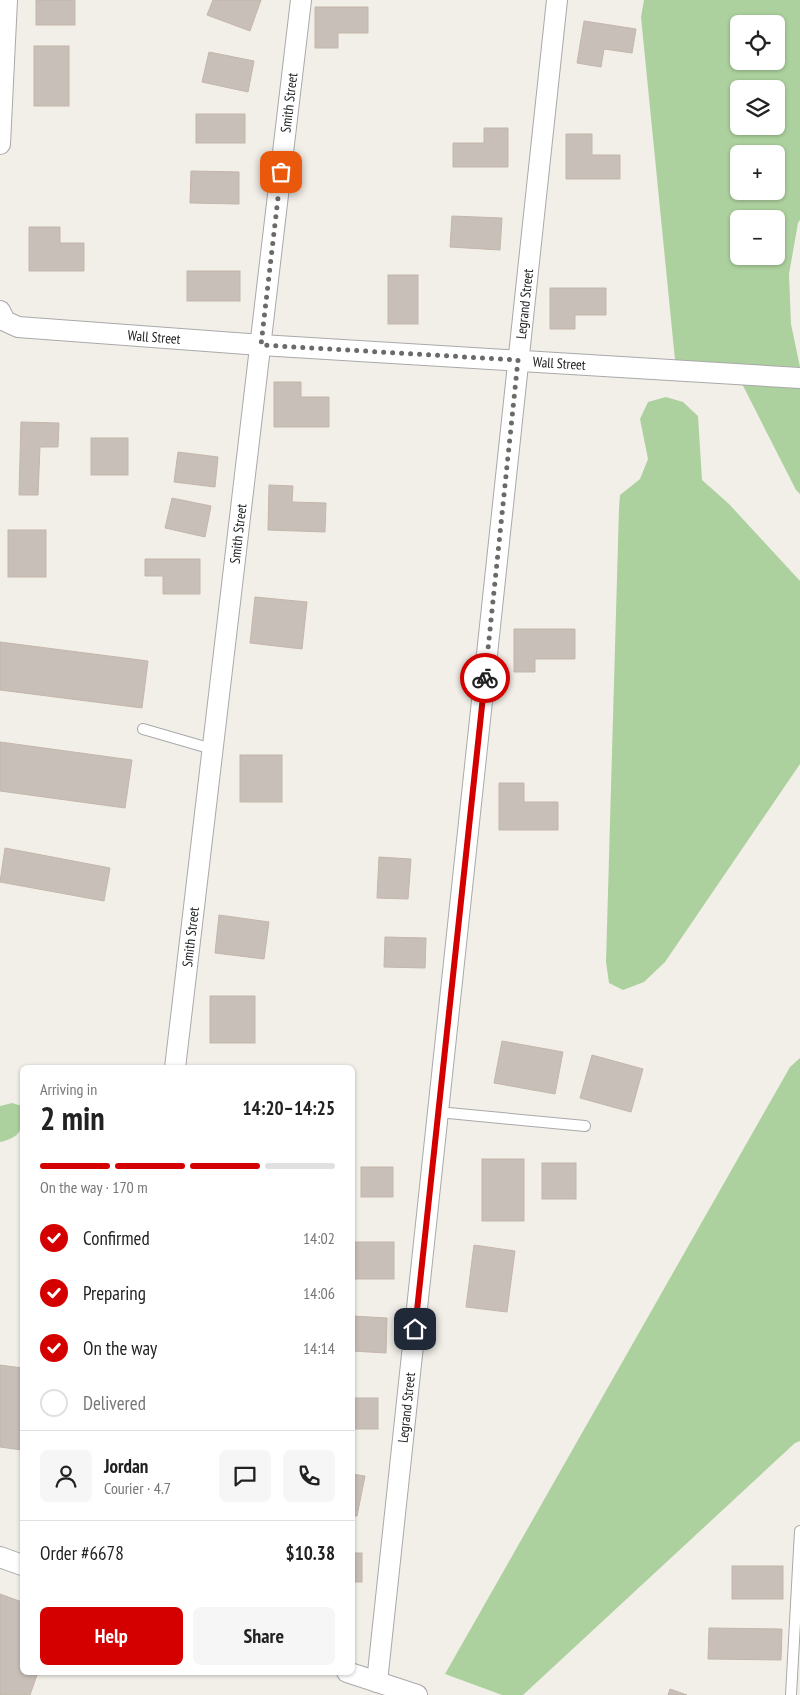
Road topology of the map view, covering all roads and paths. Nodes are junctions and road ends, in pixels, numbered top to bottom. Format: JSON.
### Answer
{"nodes":[{"id":1,"x":6,"y":0,"type":"edge"},
{"id":2,"x":301,"y":0,"type":"edge"},
{"id":3,"x":557,"y":0,"type":"edge"},
{"id":4,"x":1,"y":68,"type":"edge"},
{"id":5,"x":0,"y":144,"type":"edge"},
{"id":6,"x":0,"y":311,"type":"edge"},
{"id":7,"x":261,"y":345,"type":"junction"},
{"id":8,"x":518,"y":360,"type":"junction"},
{"id":9,"x":800,"y":378,"type":"edge"},
{"id":10,"x":143,"y":729,"type":"dead end"},
{"id":11,"x":212,"y":749,"type":"junction"},
{"id":12,"x":175,"y":1065,"type":"edge"},
{"id":13,"x":438,"y":1112,"type":"junction"},
{"id":14,"x":585,"y":1126,"type":"dead end"},
{"id":15,"x":800,"y":1531,"type":"edge"},
{"id":16,"x":0,"y":1557,"type":"edge"},
{"id":17,"x":20,"y":1564,"type":"edge"},
{"id":18,"x":355,"y":1675,"type":"edge"},
{"id":19,"x":377,"y":1682,"type":"junction"},
{"id":20,"x":416,"y":1695,"type":"edge"},
{"id":21,"x":791,"y":1695,"type":"edge"}],
"edges":[{"from":1,"to":4,"type":"street"},
{"from":2,"to":7,"type":"street","name":"Smith Street"},
{"from":3,"to":8,"type":"street","name":"Legrand Street"},
{"from":4,"to":5,"type":"street"},
{"from":6,"to":7,"type":"street","name":"Wall Street"},
{"from":7,"to":8,"type":"street","name":"Wall Street"},
{"from":7,"to":11,"type":"street","name":"Smith Street"},
{"from":8,"to":9,"type":"street","name":"Wall Street"},
{"from":8,"to":13,"type":"street","name":"Legrand Street"},
{"from":10,"to":11,"type":"lane"},
{"from":11,"to":12,"type":"street","name":"Smith Street"},
{"from":13,"to":14,"type":"lane"},
{"from":13,"to":19,"type":"street","name":"Legrand Street"},
{"from":15,"to":21,"type":"lane"},
{"from":16,"to":17,"type":"street"},
{"from":18,"to":19,"type":"street"},
{"from":19,"to":20,"type":"street"}]}
